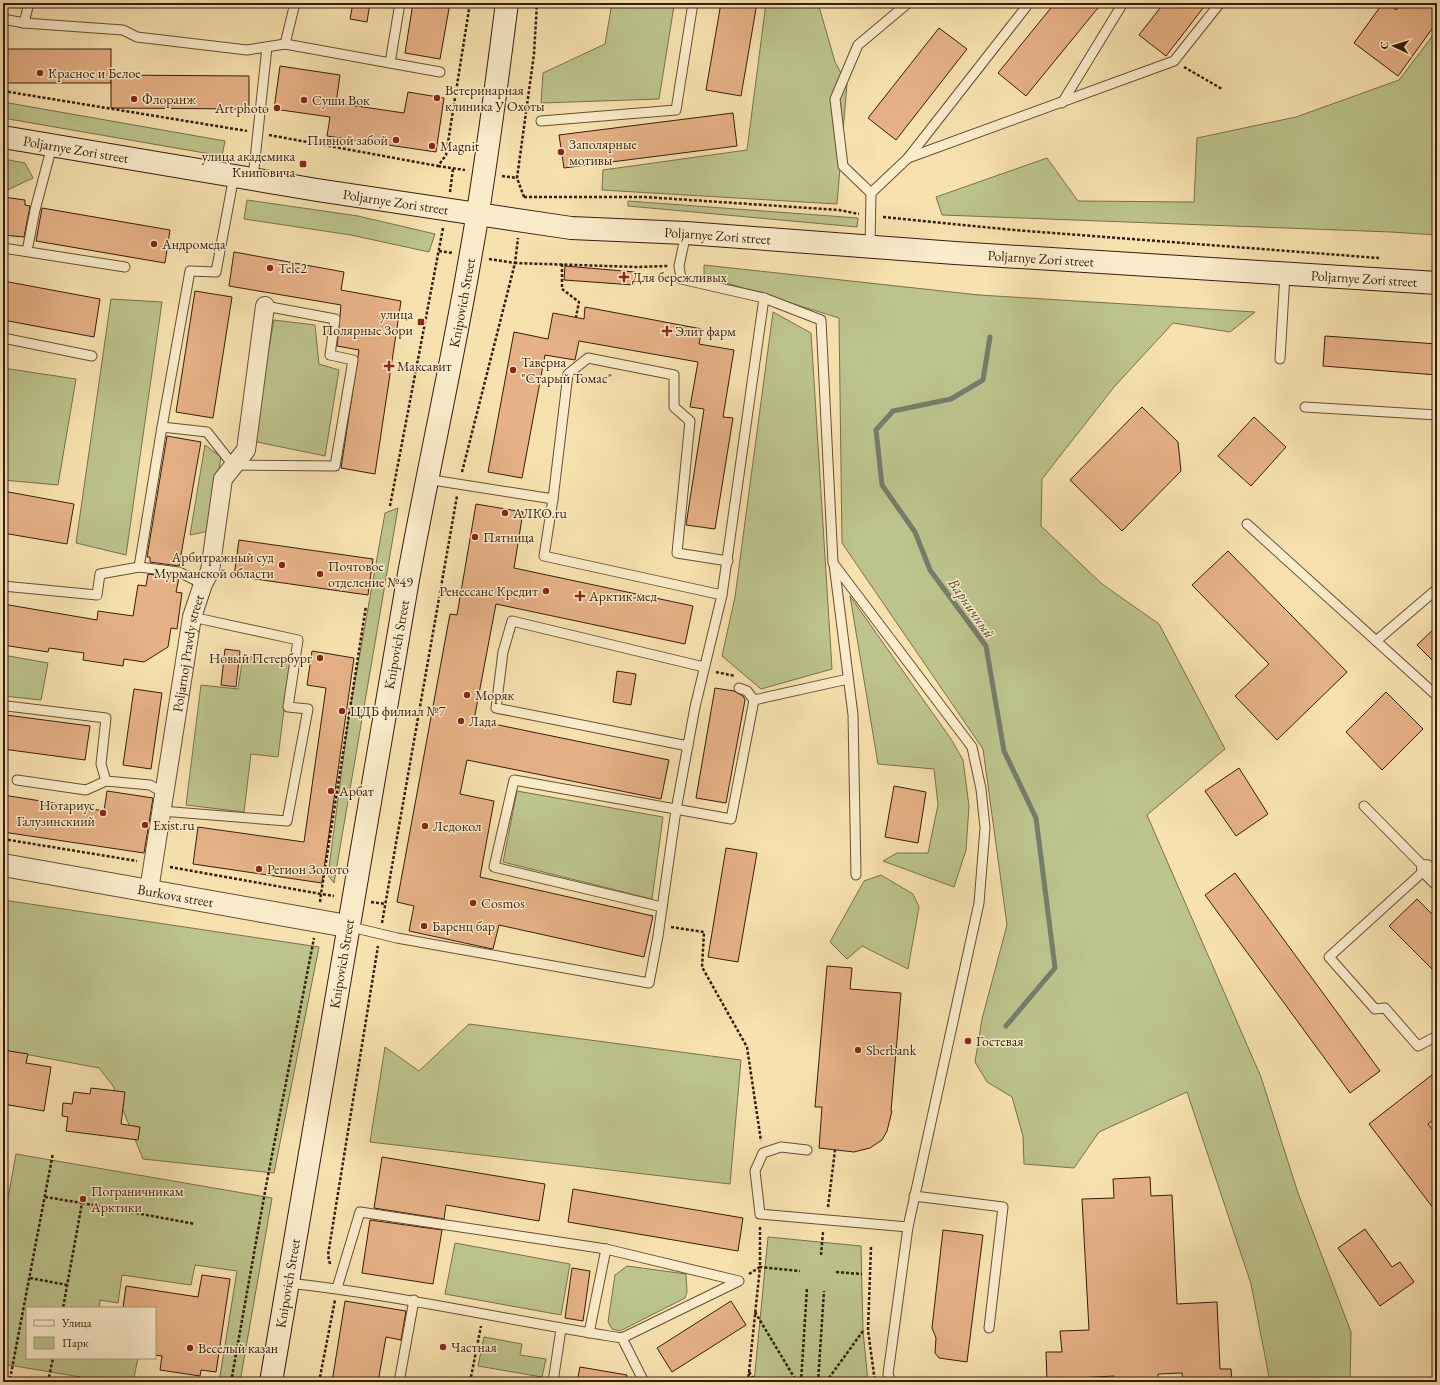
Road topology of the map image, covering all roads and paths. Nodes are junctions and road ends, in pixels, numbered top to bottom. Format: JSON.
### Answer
{"nodes":[{"id":1,"x":29,"y":3,"type":"edge"},
{"id":2,"x":295,"y":3,"type":"edge"},
{"id":3,"x":400,"y":3,"type":"edge"},
{"id":4,"x":470,"y":3,"type":"edge"},
{"id":5,"x":507,"y":3,"type":"edge"},
{"id":6,"x":537,"y":3,"type":"edge"},
{"id":7,"x":693,"y":3,"type":"edge"},
{"id":8,"x":908,"y":3,"type":"edge"},
{"id":9,"x":1123,"y":3,"type":"edge"},
{"id":10,"x":1220,"y":3,"type":"edge"},
{"id":11,"x":1026,"y":7,"type":"dead end"},
{"id":12,"x":3,"y":19,"type":"edge"},
{"id":13,"x":24,"y":23,"type":"junction"},
{"id":14,"x":285,"y":44,"type":"junction"},
{"id":15,"x":267,"y":47,"type":"junction"},
{"id":16,"x":1174,"y":61,"type":"junction"},
{"id":17,"x":390,"y":63,"type":"junction"},
{"id":18,"x":440,"y":72,"type":"dead end"},
{"id":19,"x":1222,"y":89,"type":"dead end"},
{"id":20,"x":3,"y":91,"type":"edge"},
{"id":21,"x":1062,"y":103,"type":"junction"},
{"id":22,"x":541,"y":120,"type":"dead end"},
{"id":23,"x":257,"y":133,"type":"junction"},
{"id":24,"x":3,"y":137,"type":"edge"},
{"id":25,"x":52,"y":146,"type":"junction"},
{"id":26,"x":908,"y":158,"type":"junction"},
{"id":27,"x":438,"y":166,"type":"junction"},
{"id":28,"x":454,"y":169,"type":"dead end"},
{"id":29,"x":243,"y":177,"type":"junction"},
{"id":30,"x":871,"y":193,"type":"junction"},
{"id":31,"x":478,"y":213,"type":"junction"},
{"id":32,"x":871,"y":216,"type":"junction"},
{"id":33,"x":686,"y":233,"type":"junction"},
{"id":34,"x":870,"y":246,"type":"junction"},
{"id":35,"x":3,"y":248,"type":"edge"},
{"id":36,"x":27,"y":251,"type":"junction"},
{"id":37,"x":439,"y":251,"type":"dead end"},
{"id":38,"x":1382,"y":259,"type":"dead end"},
{"id":39,"x":562,"y":264,"type":"junction"},
{"id":40,"x":679,"y":266,"type":"junction"},
{"id":41,"x":125,"y":267,"type":"dead end"},
{"id":42,"x":1285,"y":272,"type":"junction"},
{"id":43,"x":1437,"y":283,"type":"edge"},
{"id":44,"x":764,"y":298,"type":"junction"},
{"id":45,"x":265,"y":306,"type":"joint"},
{"id":46,"x":576,"y":317,"type":"dead end"},
{"id":47,"x":3,"y":338,"type":"edge"},
{"id":48,"x":92,"y":356,"type":"dead end"},
{"id":49,"x":1280,"y":359,"type":"dead end"},
{"id":50,"x":1305,"y":407,"type":"dead end"},
{"id":51,"x":1437,"y":415,"type":"edge"},
{"id":52,"x":162,"y":427,"type":"junction"},
{"id":53,"x":233,"y":465,"type":"junction"},
{"id":54,"x":426,"y":479,"type":"junction"},
{"id":55,"x":459,"y":483,"type":"junction"},
{"id":56,"x":553,"y":499,"type":"junction"},
{"id":57,"x":390,"y":506,"type":"dead end"},
{"id":58,"x":1247,"y":524,"type":"dead end"},
{"id":59,"x":728,"y":561,"type":"junction"},
{"id":60,"x":834,"y":563,"type":"junction"},
{"id":61,"x":139,"y":567,"type":"junction"},
{"id":62,"x":203,"y":584,"type":"junction"},
{"id":63,"x":3,"y":586,"type":"edge"},
{"id":64,"x":1437,"y":589,"type":"edge"},
{"id":65,"x":722,"y":595,"type":"junction"},
{"id":66,"x":192,"y":617,"type":"junction"},
{"id":67,"x":1376,"y":641,"type":"junction"},
{"id":68,"x":704,"y":667,"type":"junction"},
{"id":69,"x":848,"y":680,"type":"junction"},
{"id":70,"x":739,"y":688,"type":"dead end"},
{"id":71,"x":1437,"y":696,"type":"edge"},
{"id":72,"x":754,"y":700,"type":"junction"},
{"id":73,"x":7,"y":706,"type":"dead end"},
{"id":74,"x":688,"y":746,"type":"junction"},
{"id":75,"x":17,"y":780,"type":"dead end"},
{"id":76,"x":106,"y":781,"type":"junction"},
{"id":77,"x":164,"y":793,"type":"junction"},
{"id":78,"x":1364,"y":806,"type":"dead end"},
{"id":79,"x":676,"y":810,"type":"junction"},
{"id":80,"x":161,"y":811,"type":"junction"},
{"id":81,"x":3,"y":865,"type":"edge"},
{"id":82,"x":1432,"y":874,"type":"edge"},
{"id":83,"x":856,"y":875,"type":"dead end"},
{"id":84,"x":149,"y":890,"type":"junction"},
{"id":85,"x":662,"y":907,"type":"junction"},
{"id":86,"x":318,"y":920,"type":"junction"},
{"id":87,"x":347,"y":926,"type":"junction"},
{"id":88,"x":660,"y":926,"type":"junction"},
{"id":89,"x":380,"y":934,"type":"junction"},
{"id":90,"x":1437,"y":1036,"type":"edge"},
{"id":91,"x":807,"y":1150,"type":"dead end"},
{"id":92,"x":835,"y":1150,"type":"dead end"},
{"id":93,"x":53,"y":1153,"type":"dead end"},
{"id":94,"x":763,"y":1153,"type":"junction"},
{"id":95,"x":914,"y":1196,"type":"junction"},
{"id":96,"x":45,"y":1197,"type":"junction"},
{"id":97,"x":82,"y":1203,"type":"junction"},
{"id":98,"x":830,"y":1203,"type":"dead end"},
{"id":99,"x":760,"y":1214,"type":"junction"},
{"id":100,"x":195,"y":1224,"type":"dead end"},
{"id":101,"x":908,"y":1227,"type":"junction"},
{"id":102,"x":822,"y":1243,"type":"dead end"},
{"id":103,"x":871,"y":1247,"type":"dead end"},
{"id":104,"x":606,"y":1249,"type":"junction"},
{"id":105,"x":821,"y":1255,"type":"dead end"},
{"id":106,"x":760,"y":1267,"type":"junction"},
{"id":107,"x":800,"y":1271,"type":"dead end"},
{"id":108,"x":836,"y":1272,"type":"dead end"},
{"id":109,"x":862,"y":1274,"type":"dead end"},
{"id":110,"x":30,"y":1278,"type":"junction"},
{"id":111,"x":739,"y":1281,"type":"junction"},
{"id":112,"x":288,"y":1283,"type":"junction"},
{"id":113,"x":67,"y":1285,"type":"junction"},
{"id":114,"x":337,"y":1288,"type":"junction"},
{"id":115,"x":807,"y":1288,"type":"dead end"},
{"id":116,"x":824,"y":1291,"type":"dead end"},
{"id":117,"x":414,"y":1300,"type":"junction"},
{"id":118,"x":62,"y":1307,"type":"edge"},
{"id":119,"x":755,"y":1312,"type":"junction"},
{"id":120,"x":484,"y":1314,"type":"junction"},
{"id":121,"x":989,"y":1328,"type":"dead end"},
{"id":122,"x":561,"y":1329,"type":"junction"},
{"id":123,"x":863,"y":1331,"type":"dead end"},
{"id":124,"x":589,"y":1333,"type":"junction"},
{"id":125,"x":622,"y":1338,"type":"junction"},
{"id":126,"x":53,"y":1359,"type":"edge"},
{"id":127,"x":749,"y":1372,"type":"junction"},
{"id":128,"x":3,"y":1378,"type":"edge"},
{"id":129,"x":10,"y":1379,"type":"junction"},
{"id":130,"x":26,"y":1382,"type":"edge"},
{"id":131,"x":48,"y":1382,"type":"edge"},
{"id":132,"x":231,"y":1382,"type":"edge"},
{"id":133,"x":271,"y":1382,"type":"edge"},
{"id":134,"x":319,"y":1382,"type":"edge"},
{"id":135,"x":399,"y":1382,"type":"edge"},
{"id":136,"x":470,"y":1382,"type":"edge"},
{"id":137,"x":553,"y":1382,"type":"edge"},
{"id":138,"x":644,"y":1382,"type":"edge"},
{"id":139,"x":748,"y":1382,"type":"edge"},
{"id":140,"x":756,"y":1382,"type":"edge"},
{"id":141,"x":797,"y":1382,"type":"edge"},
{"id":142,"x":801,"y":1382,"type":"edge"},
{"id":143,"x":818,"y":1382,"type":"edge"},
{"id":144,"x":826,"y":1382,"type":"edge"},
{"id":145,"x":875,"y":1382,"type":"edge"},
{"id":146,"x":891,"y":1382,"type":"edge"}],
"edges":[{"from":1,"to":13,"type":"lane"},
{"from":2,"to":14,"type":"lane"},
{"from":3,"to":17,"type":"lane"},
{"from":4,"to":27,"type":"path"},
{"from":5,"to":31,"type":"main road","name":"Knipovich Street"},
{"from":6,"to":32,"type":"path"},
{"from":7,"to":22,"type":"lane"},
{"from":8,"to":30,"type":"lane"},
{"from":9,"to":21,"type":"lane"},
{"from":10,"to":16,"type":"lane"},
{"from":11,"to":26,"type":"lane"},
{"from":12,"to":13,"type":"lane"},
{"from":13,"to":15,"type":"lane"},
{"from":14,"to":15,"type":"lane"},
{"from":14,"to":17,"type":"lane"},
{"from":15,"to":23,"type":"lane"},
{"from":16,"to":19,"type":"path"},
{"from":16,"to":21,"type":"lane"},
{"from":17,"to":18,"type":"lane"},
{"from":20,"to":23,"type":"path"},
{"from":21,"to":26,"type":"lane"},
{"from":23,"to":27,"type":"path"},
{"from":23,"to":29,"type":"lane"},
{"from":24,"to":25,"type":"main road","name":"Poljarnye Zori street"},
{"from":25,"to":29,"type":"main road","name":"Poljarnye Zori street"},
{"from":25,"to":36,"type":"lane"},
{"from":26,"to":30,"type":"lane"},
{"from":27,"to":28,"type":"path"},
{"from":29,"to":31,"type":"main road","name":"Poljarnye Zori street"},
{"from":29,"to":52,"type":"lane"},
{"from":30,"to":32,"type":"lane"},
{"from":31,"to":33,"type":"main road","name":"Poljarnye Zori street"},
{"from":31,"to":54,"type":"main road","name":"Knipovich Street"},
{"from":32,"to":34,"type":"lane"},
{"from":32,"to":38,"type":"path"},
{"from":33,"to":34,"type":"main road","name":"Poljarnye Zori street"},
{"from":33,"to":40,"type":"lane"},
{"from":34,"to":42,"type":"main road","name":"Poljarnye Zori street"},
{"from":35,"to":36,"type":"lane"},
{"from":36,"to":41,"type":"lane"},
{"from":37,"to":57,"type":"path"},
{"from":39,"to":40,"type":"path"},
{"from":39,"to":46,"type":"path"},
{"from":39,"to":55,"type":"path"},
{"from":40,"to":44,"type":"lane"},
{"from":42,"to":43,"type":"main road","name":"Poljarnye Zori street"},
{"from":42,"to":49,"type":"lane"},
{"from":44,"to":59,"type":"lane"},
{"from":44,"to":60,"type":"lane"},
{"from":45,"to":53,"type":"street","name":"Poljarnoj Pravdy street"},
{"from":45,"to":53,"type":"lane"},
{"from":47,"to":48,"type":"lane"},
{"from":50,"to":51,"type":"lane"},
{"from":52,"to":53,"type":"lane"},
{"from":52,"to":61,"type":"lane"},
{"from":53,"to":62,"type":"street","name":"Poljarnoj Pravdy street"},
{"from":54,"to":55,"type":"lane"},
{"from":54,"to":87,"type":"main road","name":"Knipovich Street"},
{"from":55,"to":56,"type":"lane"},
{"from":55,"to":89,"type":"path"},
{"from":56,"to":59,"type":"lane"},
{"from":56,"to":65,"type":"lane"},
{"from":58,"to":67,"type":"lane"},
{"from":59,"to":65,"type":"lane"},
{"from":60,"to":69,"type":"lane"},
{"from":60,"to":95,"type":"lane"},
{"from":61,"to":62,"type":"lane"},
{"from":61,"to":63,"type":"lane"},
{"from":62,"to":66,"type":"street","name":"Poljarnoj Pravdy street"},
{"from":64,"to":67,"type":"lane"},
{"from":65,"to":68,"type":"lane"},
{"from":66,"to":77,"type":"street","name":"Poljarnoj Pravdy street"},
{"from":66,"to":80,"type":"lane"},
{"from":67,"to":71,"type":"lane"},
{"from":68,"to":74,"type":"lane"},
{"from":68,"to":74,"type":"lane"},
{"from":69,"to":72,"type":"lane"},
{"from":69,"to":83,"type":"lane"},
{"from":70,"to":72,"type":"lane"},
{"from":72,"to":79,"type":"lane"},
{"from":73,"to":76,"type":"lane"},
{"from":74,"to":79,"type":"lane"},
{"from":75,"to":76,"type":"lane"},
{"from":76,"to":77,"type":"lane"},
{"from":77,"to":80,"type":"street","name":"Poljarnoj Pravdy street"},
{"from":78,"to":82,"type":"lane"},
{"from":79,"to":85,"type":"lane"},
{"from":79,"to":85,"type":"lane"},
{"from":80,"to":84,"type":"street","name":"Poljarnoj Pravdy street"},
{"from":81,"to":84,"type":"main road","name":"Burkova street"},
{"from":82,"to":90,"type":"lane"},
{"from":84,"to":86,"type":"main road","name":"Burkova street"},
{"from":85,"to":88,"type":"lane"},
{"from":86,"to":87,"type":"main road","name":"Burkova street"},
{"from":86,"to":132,"type":"path"},
{"from":87,"to":89,"type":"lane"},
{"from":87,"to":112,"type":"main road","name":"Knipovich Street"},
{"from":88,"to":89,"type":"lane"},
{"from":88,"to":94,"type":"path"},
{"from":89,"to":114,"type":"path"},
{"from":91,"to":94,"type":"lane"},
{"from":92,"to":98,"type":"path"},
{"from":93,"to":96,"type":"path"},
{"from":94,"to":99,"type":"lane"},
{"from":95,"to":101,"type":"lane"},
{"from":95,"to":121,"type":"lane"},
{"from":96,"to":97,"type":"path"},
{"from":96,"to":110,"type":"path"},
{"from":97,"to":100,"type":"path"},
{"from":97,"to":113,"type":"path"},
{"from":99,"to":101,"type":"lane"},
{"from":99,"to":106,"type":"path"},
{"from":101,"to":146,"type":"lane"},
{"from":102,"to":105,"type":"path"},
{"from":103,"to":145,"type":"path"},
{"from":104,"to":111,"type":"lane"},
{"from":104,"to":114,"type":"lane"},
{"from":104,"to":124,"type":"lane"},
{"from":106,"to":107,"type":"path"},
{"from":106,"to":111,"type":"path"},
{"from":106,"to":119,"type":"path"},
{"from":108,"to":109,"type":"path"},
{"from":110,"to":113,"type":"path"},
{"from":110,"to":129,"type":"path"},
{"from":111,"to":125,"type":"lane"},
{"from":112,"to":114,"type":"lane"},
{"from":112,"to":133,"type":"main road","name":"Knipovich Street"},
{"from":113,"to":118,"type":"path"},
{"from":114,"to":117,"type":"lane"},
{"from":114,"to":134,"type":"path"},
{"from":115,"to":142,"type":"path"},
{"from":116,"to":143,"type":"path"},
{"from":117,"to":120,"type":"lane"},
{"from":117,"to":135,"type":"lane"},
{"from":119,"to":127,"type":"path"},
{"from":119,"to":141,"type":"path"},
{"from":120,"to":122,"type":"lane"},
{"from":120,"to":136,"type":"path"},
{"from":122,"to":124,"type":"lane"},
{"from":122,"to":137,"type":"lane"},
{"from":123,"to":144,"type":"path"},
{"from":124,"to":125,"type":"lane"},
{"from":125,"to":138,"type":"lane"},
{"from":126,"to":131,"type":"path"},
{"from":127,"to":139,"type":"path"},
{"from":127,"to":140,"type":"path"},
{"from":128,"to":129,"type":"path"},
{"from":129,"to":130,"type":"path"}]}
